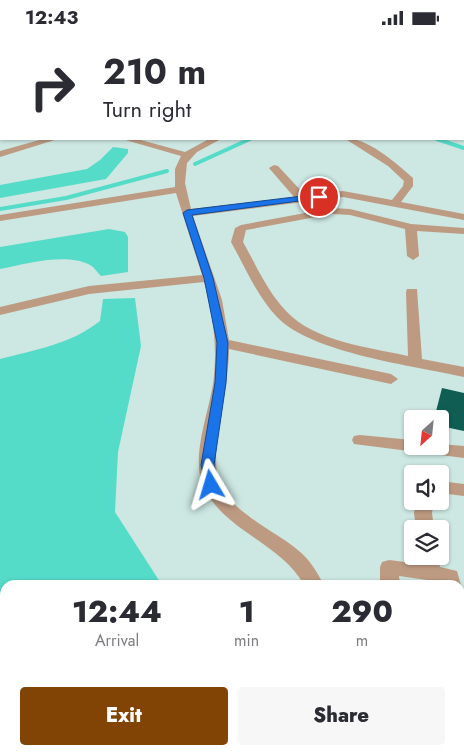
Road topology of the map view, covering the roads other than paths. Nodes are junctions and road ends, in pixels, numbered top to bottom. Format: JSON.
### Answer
{"nodes":[{"id":1,"x":49,"y":140,"type":"edge"},
{"id":2,"x":132,"y":140,"type":"edge"},
{"id":3,"x":214,"y":140,"type":"edge"},
{"id":4,"x":352,"y":140,"type":"dead end"},
{"id":5,"x":0,"y":154,"type":"edge"},
{"id":6,"x":187,"y":155,"type":"junction"},
{"id":7,"x":274,"y":168,"type":"dead end"},
{"id":8,"x":182,"y":189,"type":"junction"},
{"id":9,"x":302,"y":199,"type":"junction"},
{"id":10,"x":394,"y":204,"type":"junction"},
{"id":11,"x":187,"y":213,"type":"junction"},
{"id":12,"x":464,"y":217,"type":"edge"},
{"id":13,"x":0,"y":218,"type":"edge"},
{"id":14,"x":411,"y":227,"type":"junction"},
{"id":15,"x":464,"y":231,"type":"edge"},
{"id":16,"x":413,"y":256,"type":"dead end"},
{"id":17,"x":208,"y":278,"type":"junction"},
{"id":18,"x":412,"y":292,"type":"dead end"},
{"id":19,"x":0,"y":311,"type":"edge"},
{"id":20,"x":222,"y":343,"type":"junction"},
{"id":21,"x":415,"y":362,"type":"junction"},
{"id":22,"x":464,"y":372,"type":"edge"},
{"id":23,"x":391,"y":379,"type":"dead end"},
{"id":24,"x":360,"y":440,"type":"dead end"},
{"id":25,"x":404,"y":445,"type":"edge"},
{"id":26,"x":449,"y":450,"type":"edge"},
{"id":27,"x":464,"y":452,"type":"edge"},
{"id":28,"x":449,"y":488,"type":"edge"},
{"id":29,"x":464,"y":490,"type":"edge"},
{"id":30,"x":430,"y":565,"type":"edge"},
{"id":31,"x":312,"y":580,"type":"edge"},
{"id":32,"x":390,"y":580,"type":"edge"},
{"id":33,"x":450,"y":580,"type":"edge"}],
"edges":[{"from":1,"to":5,"type":"street"},
{"from":2,"to":6,"type":"street"},
{"from":3,"to":6,"type":"street"},
{"from":4,"to":10,"type":"street"},
{"from":6,"to":8,"type":"street"},
{"from":7,"to":9,"type":"street"},
{"from":8,"to":11,"type":"street"},
{"from":8,"to":13,"type":"street"},
{"from":9,"to":10,"type":"street"},
{"from":9,"to":11,"type":"street"},
{"from":10,"to":12,"type":"street"},
{"from":11,"to":17,"type":"street"},
{"from":14,"to":15,"type":"street"},
{"from":14,"to":16,"type":"street"},
{"from":14,"to":21,"type":"street"},
{"from":17,"to":19,"type":"street"},
{"from":17,"to":20,"type":"street"},
{"from":18,"to":21,"type":"street"},
{"from":20,"to":23,"type":"street"},
{"from":20,"to":31,"type":"street"},
{"from":21,"to":22,"type":"street"},
{"from":24,"to":25,"type":"street"},
{"from":26,"to":27,"type":"street"},
{"from":28,"to":29,"type":"street"},
{"from":30,"to":32,"type":"street"},
{"from":30,"to":33,"type":"street"}]}
